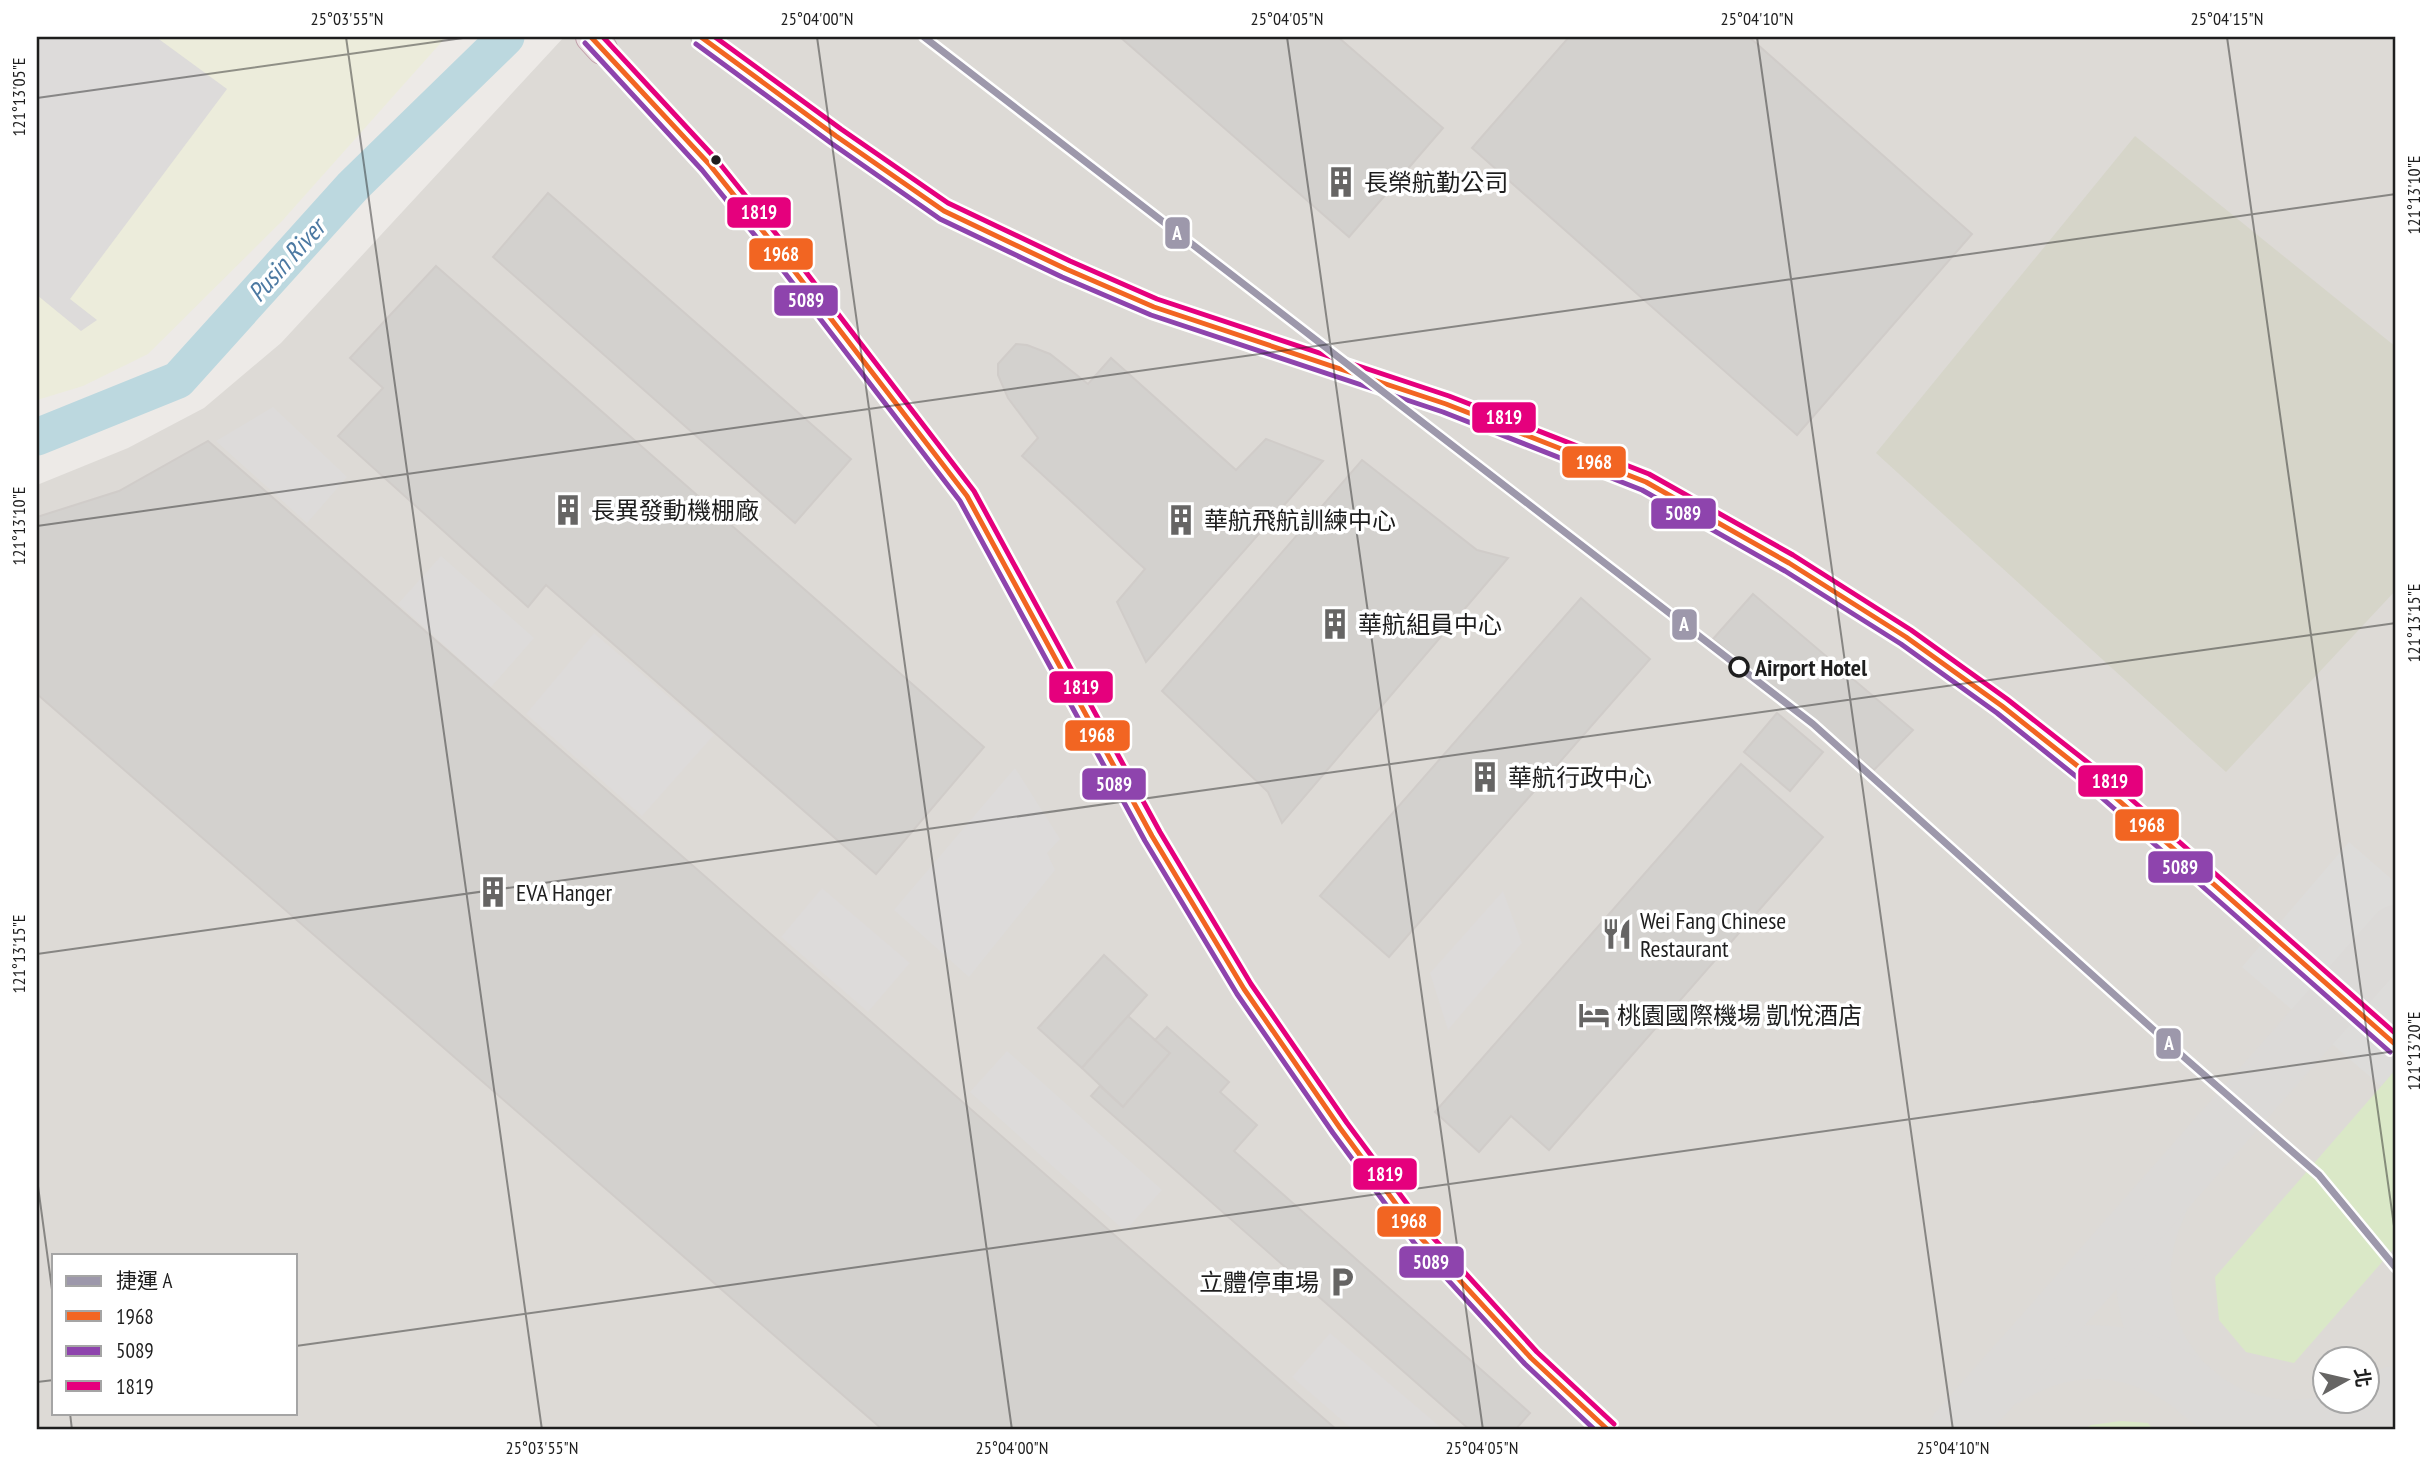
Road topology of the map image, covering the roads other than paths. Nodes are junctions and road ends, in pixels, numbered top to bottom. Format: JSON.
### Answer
{"nodes":[{"id":1,"x":701,"y":37,"type":"edge"},
{"id":2,"x":597,"y":43,"type":"edge"},
{"id":3,"x":2396,"y":1045,"type":"edge"},
{"id":4,"x":1608,"y":1430,"type":"edge"}],
"edges":[{"from":1,"to":3,"type":"street"},
{"from":2,"to":4,"type":"street"}]}
